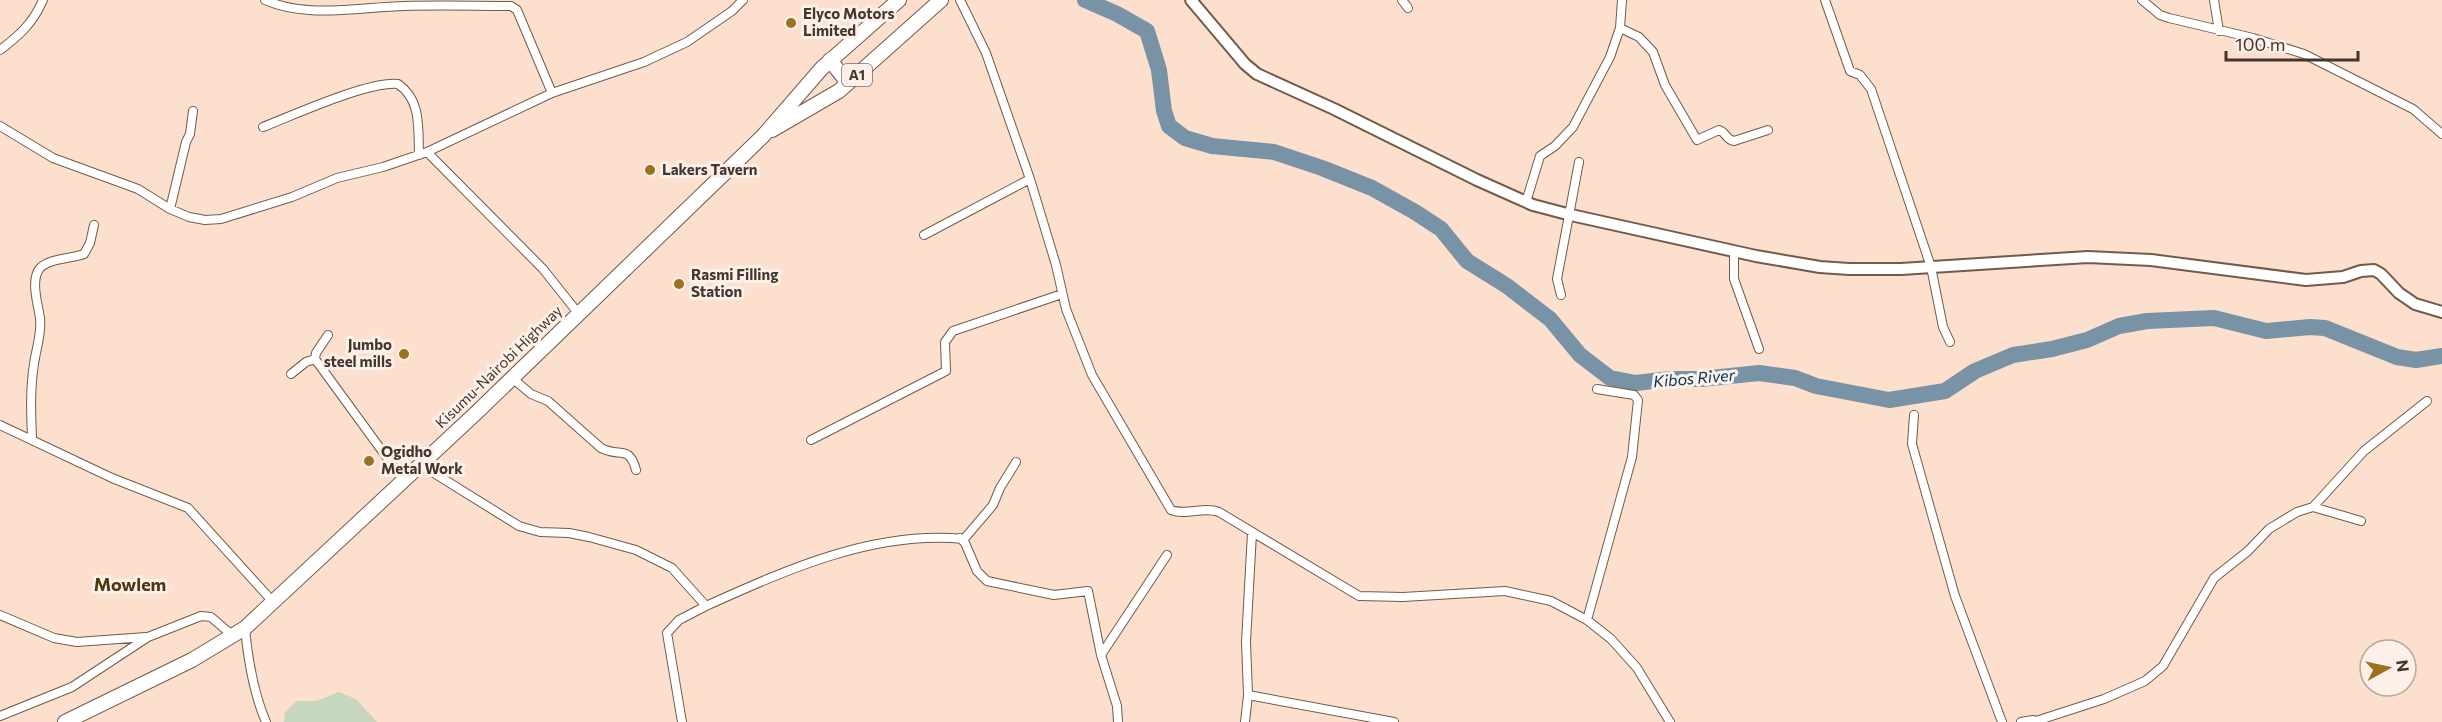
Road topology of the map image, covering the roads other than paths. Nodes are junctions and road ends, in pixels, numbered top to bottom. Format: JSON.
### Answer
{"nodes":[{"id":1,"x":43,"y":0,"type":"edge"},
{"id":2,"x":265,"y":0,"type":"edge"},
{"id":3,"x":743,"y":0,"type":"edge"},
{"id":4,"x":899,"y":0,"type":"edge"},
{"id":5,"x":941,"y":0,"type":"edge"},
{"id":6,"x":960,"y":0,"type":"edge"},
{"id":7,"x":1191,"y":0,"type":"edge"},
{"id":8,"x":1402,"y":0,"type":"edge"},
{"id":9,"x":1622,"y":0,"type":"edge"},
{"id":10,"x":1825,"y":0,"type":"edge"},
{"id":11,"x":2142,"y":0,"type":"edge"},
{"id":12,"x":2214,"y":0,"type":"edge"},
{"id":13,"x":1408,"y":8,"type":"dead end"},
{"id":14,"x":1620,"y":28,"type":"junction"},
{"id":15,"x":2219,"y":31,"type":"junction"},
{"id":16,"x":0,"y":50,"type":"edge"},
{"id":17,"x":830,"y":60,"type":"junction"},
{"id":18,"x":848,"y":83,"type":"junction"},
{"id":19,"x":552,"y":93,"type":"junction"},
{"id":20,"x":193,"y":111,"type":"dead end"},
{"id":21,"x":0,"y":126,"type":"edge"},
{"id":22,"x":263,"y":127,"type":"dead end"},
{"id":23,"x":1768,"y":130,"type":"dead end"},
{"id":24,"x":2442,"y":134,"type":"edge"},
{"id":25,"x":763,"y":136,"type":"junction"},
{"id":26,"x":423,"y":153,"type":"junction"},
{"id":27,"x":1579,"y":162,"type":"dead end"},
{"id":28,"x":1030,"y":179,"type":"junction"},
{"id":29,"x":1526,"y":202,"type":"junction"},
{"id":30,"x":170,"y":209,"type":"junction"},
{"id":31,"x":1570,"y":216,"type":"junction"},
{"id":32,"x":94,"y":225,"type":"dead end"},
{"id":33,"x":924,"y":235,"type":"dead end"},
{"id":34,"x":1734,"y":251,"type":"junction"},
{"id":35,"x":1931,"y":267,"type":"junction"},
{"id":36,"x":1062,"y":294,"type":"junction"},
{"id":37,"x":1561,"y":295,"type":"dead end"},
{"id":38,"x":2442,"y":312,"type":"edge"},
{"id":39,"x":578,"y":313,"type":"junction"},
{"id":40,"x":328,"y":335,"type":"dead end"},
{"id":41,"x":1950,"y":342,"type":"dead end"},
{"id":42,"x":1759,"y":349,"type":"dead end"},
{"id":43,"x":315,"y":359,"type":"junction"},
{"id":44,"x":291,"y":374,"type":"dead end"},
{"id":45,"x":512,"y":378,"type":"junction"},
{"id":46,"x":1597,"y":389,"type":"dead end"},
{"id":47,"x":2427,"y":401,"type":"dead end"},
{"id":48,"x":1914,"y":415,"type":"dead end"},
{"id":49,"x":0,"y":425,"type":"edge"},
{"id":50,"x":32,"y":438,"type":"junction"},
{"id":51,"x":811,"y":440,"type":"dead end"},
{"id":52,"x":1017,"y":462,"type":"dead end"},
{"id":53,"x":421,"y":465,"type":"junction"},
{"id":54,"x":636,"y":470,"type":"dead end"},
{"id":55,"x":404,"y":481,"type":"junction"},
{"id":56,"x":2313,"y":507,"type":"junction"},
{"id":57,"x":2361,"y":521,"type":"dead end"},
{"id":58,"x":1252,"y":533,"type":"junction"},
{"id":59,"x":960,"y":538,"type":"junction"},
{"id":60,"x":1167,"y":555,"type":"dead end"},
{"id":61,"x":274,"y":603,"type":"junction"},
{"id":62,"x":706,"y":606,"type":"junction"},
{"id":63,"x":0,"y":615,"type":"edge"},
{"id":64,"x":1587,"y":620,"type":"junction"},
{"id":65,"x":239,"y":632,"type":"junction"},
{"id":66,"x":148,"y":637,"type":"junction"},
{"id":67,"x":1101,"y":655,"type":"junction"},
{"id":68,"x":1248,"y":695,"type":"junction"},
{"id":69,"x":0,"y":716,"type":"edge"},
{"id":70,"x":2037,"y":721,"type":"edge"},
{"id":71,"x":65,"y":722,"type":"edge"},
{"id":72,"x":266,"y":722,"type":"edge"},
{"id":73,"x":682,"y":722,"type":"edge"},
{"id":74,"x":1118,"y":722,"type":"edge"},
{"id":75,"x":1245,"y":722,"type":"edge"},
{"id":76,"x":1394,"y":722,"type":"edge"},
{"id":77,"x":1670,"y":722,"type":"edge"},
{"id":78,"x":2002,"y":722,"type":"edge"},
{"id":79,"x":2021,"y":722,"type":"edge"}],
"edges":[{"from":1,"to":16,"type":"street"},
{"from":2,"to":19,"type":"street"},
{"from":3,"to":19,"type":"street"},
{"from":4,"to":17,"type":"highway","number":"A1"},
{"from":5,"to":18,"type":"highway","number":"A1"},
{"from":6,"to":28,"type":"street"},
{"from":7,"to":29,"type":"main road"},
{"from":8,"to":13,"type":"street"},
{"from":9,"to":14,"type":"street"},
{"from":10,"to":35,"type":"street"},
{"from":11,"to":15,"type":"street"},
{"from":12,"to":15,"type":"street"},
{"from":14,"to":23,"type":"street"},
{"from":14,"to":29,"type":"street"},
{"from":15,"to":24,"type":"street"},
{"from":17,"to":18,"type":"highway"},
{"from":17,"to":25,"type":"highway","number":"A1"},
{"from":18,"to":25,"type":"highway","number":"A1"},
{"from":19,"to":26,"type":"street"},
{"from":20,"to":30,"type":"street"},
{"from":21,"to":30,"type":"street"},
{"from":22,"to":26,"type":"street"},
{"from":25,"to":39,"type":"highway","name":"Kisumu-Nairobi Highway","number":"A1"},
{"from":26,"to":30,"type":"street"},
{"from":26,"to":39,"type":"street"},
{"from":27,"to":31,"type":"street"},
{"from":28,"to":33,"type":"street"},
{"from":28,"to":36,"type":"street"},
{"from":29,"to":31,"type":"main road"},
{"from":31,"to":34,"type":"main road"},
{"from":31,"to":37,"type":"street"},
{"from":32,"to":50,"type":"street"},
{"from":34,"to":35,"type":"main road"},
{"from":34,"to":42,"type":"street"},
{"from":35,"to":38,"type":"main road"},
{"from":35,"to":41,"type":"street"},
{"from":36,"to":51,"type":"street"},
{"from":36,"to":58,"type":"street"},
{"from":39,"to":45,"type":"highway","name":"Kisumu-Nairobi Highway","number":"A1"},
{"from":40,"to":43,"type":"street"},
{"from":43,"to":44,"type":"street"},
{"from":43,"to":55,"type":"street"},
{"from":45,"to":53,"type":"highway","name":"Kisumu-Nairobi Highway","number":"A1"},
{"from":45,"to":54,"type":"street"},
{"from":46,"to":64,"type":"street"},
{"from":47,"to":56,"type":"street"},
{"from":48,"to":78,"type":"street"},
{"from":49,"to":50,"type":"street"},
{"from":50,"to":61,"type":"street"},
{"from":52,"to":59,"type":"street"},
{"from":53,"to":55,"type":"highway","name":"Kisumu-Nairobi Highway","number":"A1"},
{"from":53,"to":62,"type":"street"},
{"from":55,"to":61,"type":"highway","name":"Kisumu-Nairobi Highway","number":"A1"},
{"from":56,"to":57,"type":"street"},
{"from":56,"to":70,"type":"street"},
{"from":58,"to":64,"type":"street"},
{"from":58,"to":68,"type":"street"},
{"from":59,"to":62,"type":"street"},
{"from":59,"to":67,"type":"street"},
{"from":60,"to":67,"type":"street"},
{"from":61,"to":65,"type":"highway","name":"Kisumu-Nairobi Highway","number":"A1"},
{"from":62,"to":73,"type":"street"},
{"from":63,"to":66,"type":"street"},
{"from":64,"to":77,"type":"street"},
{"from":65,"to":66,"type":"street"},
{"from":65,"to":71,"type":"highway","name":"Kisumu-Nairobi Highway","number":"A1"},
{"from":65,"to":72,"type":"street"},
{"from":66,"to":69,"type":"street"},
{"from":67,"to":74,"type":"street"},
{"from":68,"to":75,"type":"street"},
{"from":68,"to":76,"type":"street"},
{"from":70,"to":79,"type":"street"}]}
